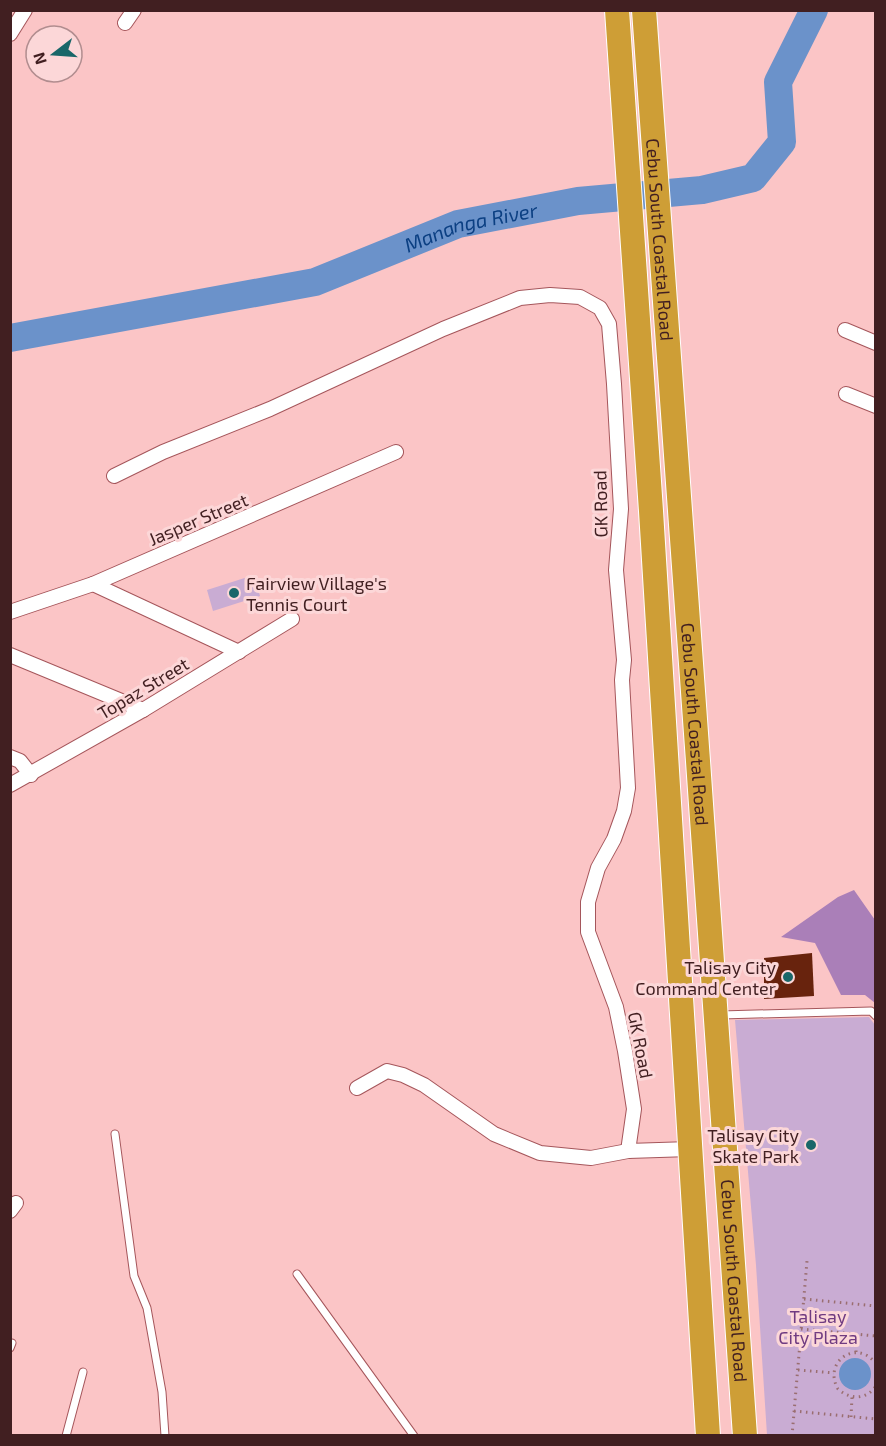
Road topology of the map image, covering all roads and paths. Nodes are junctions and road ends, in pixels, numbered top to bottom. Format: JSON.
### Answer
{"nodes":[{"id":1,"x":25,"y":10,"type":"edge"},
{"id":2,"x":134,"y":10,"type":"edge"},
{"id":3,"x":617,"y":10,"type":"edge"},
{"id":4,"x":644,"y":10,"type":"edge"},
{"id":5,"x":125,"y":23,"type":"dead end"},
{"id":6,"x":10,"y":34,"type":"edge"},
{"id":7,"x":845,"y":330,"type":"dead end"},
{"id":8,"x":876,"y":343,"type":"edge"},
{"id":9,"x":846,"y":394,"type":"dead end"},
{"id":10,"x":876,"y":406,"type":"edge"},
{"id":11,"x":396,"y":452,"type":"dead end"},
{"id":12,"x":114,"y":476,"type":"dead end"},
{"id":13,"x":93,"y":584,"type":"junction"},
{"id":14,"x":10,"y":612,"type":"edge"},
{"id":15,"x":292,"y":620,"type":"dead end"},
{"id":16,"x":239,"y":652,"type":"junction"},
{"id":17,"x":10,"y":655,"type":"edge"},
{"id":18,"x":143,"y":710,"type":"junction"},
{"id":19,"x":10,"y":757,"type":"edge"},
{"id":20,"x":31,"y":775,"type":"junction"},
{"id":21,"x":10,"y":785,"type":"edge"},
{"id":22,"x":717,"y":1015,"type":"junction"},
{"id":23,"x":876,"y":1016,"type":"edge"},
{"id":24,"x":357,"y":1088,"type":"dead end"},
{"id":25,"x":115,"y":1134,"type":"dead end"},
{"id":26,"x":690,"y":1149,"type":"junction"},
{"id":27,"x":628,"y":1151,"type":"junction"},
{"id":28,"x":807,"y":1262,"type":"dead end"},
{"id":29,"x":297,"y":1274,"type":"dead end"},
{"id":30,"x":804,"y":1299,"type":"junction"},
{"id":31,"x":876,"y":1306,"type":"edge"},
{"id":32,"x":801,"y":1329,"type":"junction"},
{"id":33,"x":857,"y":1334,"type":"junction"},
{"id":34,"x":876,"y":1336,"type":"edge"},
{"id":35,"x":856,"y":1352,"type":"junction"},
{"id":36,"x":876,"y":1364,"type":"edge"},
{"id":37,"x":798,"y":1370,"type":"junction"},
{"id":38,"x":83,"y":1372,"type":"dead end"},
{"id":39,"x":834,"y":1373,"type":"junction"},
{"id":40,"x":876,"y":1386,"type":"edge"},
{"id":41,"x":852,"y":1397,"type":"junction"},
{"id":42,"x":794,"y":1411,"type":"junction"},
{"id":43,"x":851,"y":1416,"type":"junction"},
{"id":44,"x":876,"y":1419,"type":"edge"},
{"id":45,"x":66,"y":1436,"type":"edge"},
{"id":46,"x":165,"y":1436,"type":"edge"},
{"id":47,"x":414,"y":1436,"type":"edge"},
{"id":48,"x":708,"y":1436,"type":"edge"},
{"id":49,"x":745,"y":1436,"type":"edge"},
{"id":50,"x":792,"y":1436,"type":"edge"}],
"edges":[{"from":1,"to":6,"type":"street"},
{"from":2,"to":5,"type":"street"},
{"from":3,"to":26,"type":"highway","name":"Cebu South Coastal Road"},
{"from":4,"to":22,"type":"highway","name":"Cebu South Coastal Road"},
{"from":7,"to":8,"type":"street"},
{"from":9,"to":10,"type":"street"},
{"from":11,"to":13,"type":"street","name":"Jasper Street"},
{"from":12,"to":27,"type":"street","name":"GK Road"},
{"from":13,"to":14,"type":"street","name":"Jasper Street"},
{"from":13,"to":16,"type":"street"},
{"from":15,"to":16,"type":"street","name":"Topaz Street"},
{"from":16,"to":18,"type":"street","name":"Topaz Street"},
{"from":17,"to":18,"type":"street"},
{"from":18,"to":20,"type":"street","name":"Topaz Street"},
{"from":19,"to":20,"type":"street"},
{"from":20,"to":21,"type":"street","name":"Topaz Street"},
{"from":22,"to":23,"type":"lane"},
{"from":22,"to":49,"type":"highway","name":"Cebu South Coastal Road"},
{"from":24,"to":27,"type":"street"},
{"from":25,"to":46,"type":"lane"},
{"from":26,"to":27,"type":"street"},
{"from":26,"to":48,"type":"highway","name":"Cebu South Coastal Road"},
{"from":28,"to":30,"type":"path"},
{"from":29,"to":47,"type":"lane"},
{"from":30,"to":31,"type":"path"},
{"from":30,"to":32,"type":"path"},
{"from":32,"to":33,"type":"path"},
{"from":32,"to":37,"type":"path"},
{"from":33,"to":34,"type":"path"},
{"from":33,"to":35,"type":"path"},
{"from":35,"to":36,"type":"path"},
{"from":35,"to":39,"type":"path"},
{"from":37,"to":39,"type":"path"},
{"from":37,"to":42,"type":"path"},
{"from":38,"to":45,"type":"lane"},
{"from":39,"to":41,"type":"path"},
{"from":40,"to":41,"type":"path"},
{"from":41,"to":43,"type":"path"},
{"from":42,"to":43,"type":"path"},
{"from":42,"to":50,"type":"path"},
{"from":43,"to":44,"type":"path"}]}
